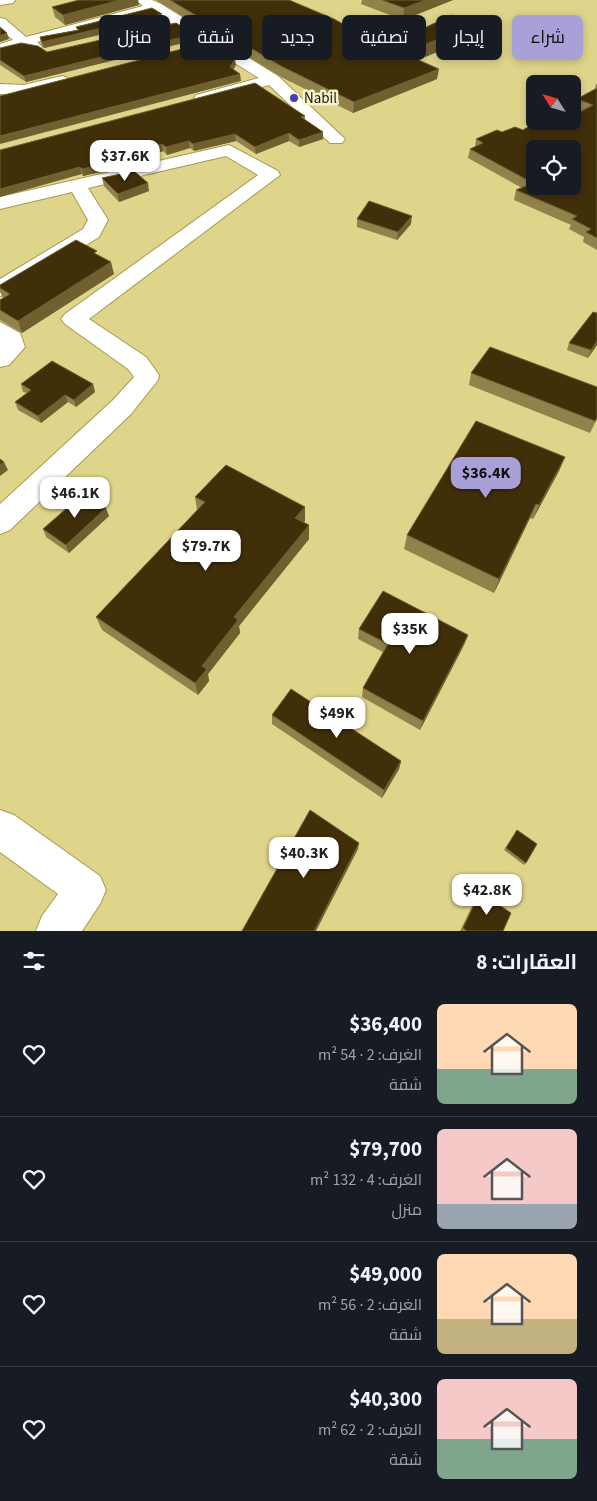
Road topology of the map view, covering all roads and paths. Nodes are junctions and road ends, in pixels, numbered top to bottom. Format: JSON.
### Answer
{"nodes":[{"id":1,"x":8,"y":0,"type":"edge"},
{"id":2,"x":0,"y":2,"type":"edge"},
{"id":3,"x":150,"y":4,"type":"edge"},
{"id":4,"x":0,"y":22,"type":"edge"},
{"id":5,"x":180,"y":22,"type":"joint"},
{"id":6,"x":170,"y":24,"type":"edge"},
{"id":7,"x":22,"y":41,"type":"junction"},
{"id":8,"x":0,"y":49,"type":"edge"},
{"id":9,"x":48,"y":53,"type":"edge"},
{"id":10,"x":242,"y":60,"type":"edge"},
{"id":11,"x":60,"y":66,"type":"edge"},
{"id":12,"x":272,"y":79,"type":"junction"},
{"id":13,"x":0,"y":89,"type":"edge"},
{"id":14,"x":29,"y":89,"type":"junction"},
{"id":15,"x":0,"y":98,"type":"edge"},
{"id":16,"x":188,"y":102,"type":"edge"},
{"id":17,"x":336,"y":139,"type":"dead end"},
{"id":18,"x":77,"y":185,"type":"junction"},
{"id":19,"x":0,"y":203,"type":"edge"},
{"id":20,"x":0,"y":289,"type":"edge"},
{"id":21,"x":0,"y":330,"type":"edge"},
{"id":22,"x":0,"y":359,"type":"edge"},
{"id":23,"x":0,"y":522,"type":"edge"},
{"id":24,"x":0,"y":829,"type":"edge"},
{"id":25,"x":57,"y":931,"type":"edge"}],
"edges":[{"from":1,"to":2,"type":"street"},
{"from":3,"to":5,"type":"street"},
{"from":3,"to":7,"type":"street"},
{"from":4,"to":7,"type":"street"},
{"from":5,"to":6,"type":"street"},
{"from":7,"to":8,"type":"street"},
{"from":7,"to":9,"type":"street"},
{"from":10,"to":12,"type":"street"},
{"from":11,"to":14,"type":"street"},
{"from":12,"to":16,"type":"street"},
{"from":12,"to":17,"type":"street"},
{"from":13,"to":14,"type":"street"},
{"from":14,"to":15,"type":"street"},
{"from":18,"to":19,"type":"street"},
{"from":18,"to":20,"type":"street"},
{"from":18,"to":23,"type":"street"},
{"from":21,"to":22,"type":"street"},
{"from":24,"to":25,"type":"street"}]}
